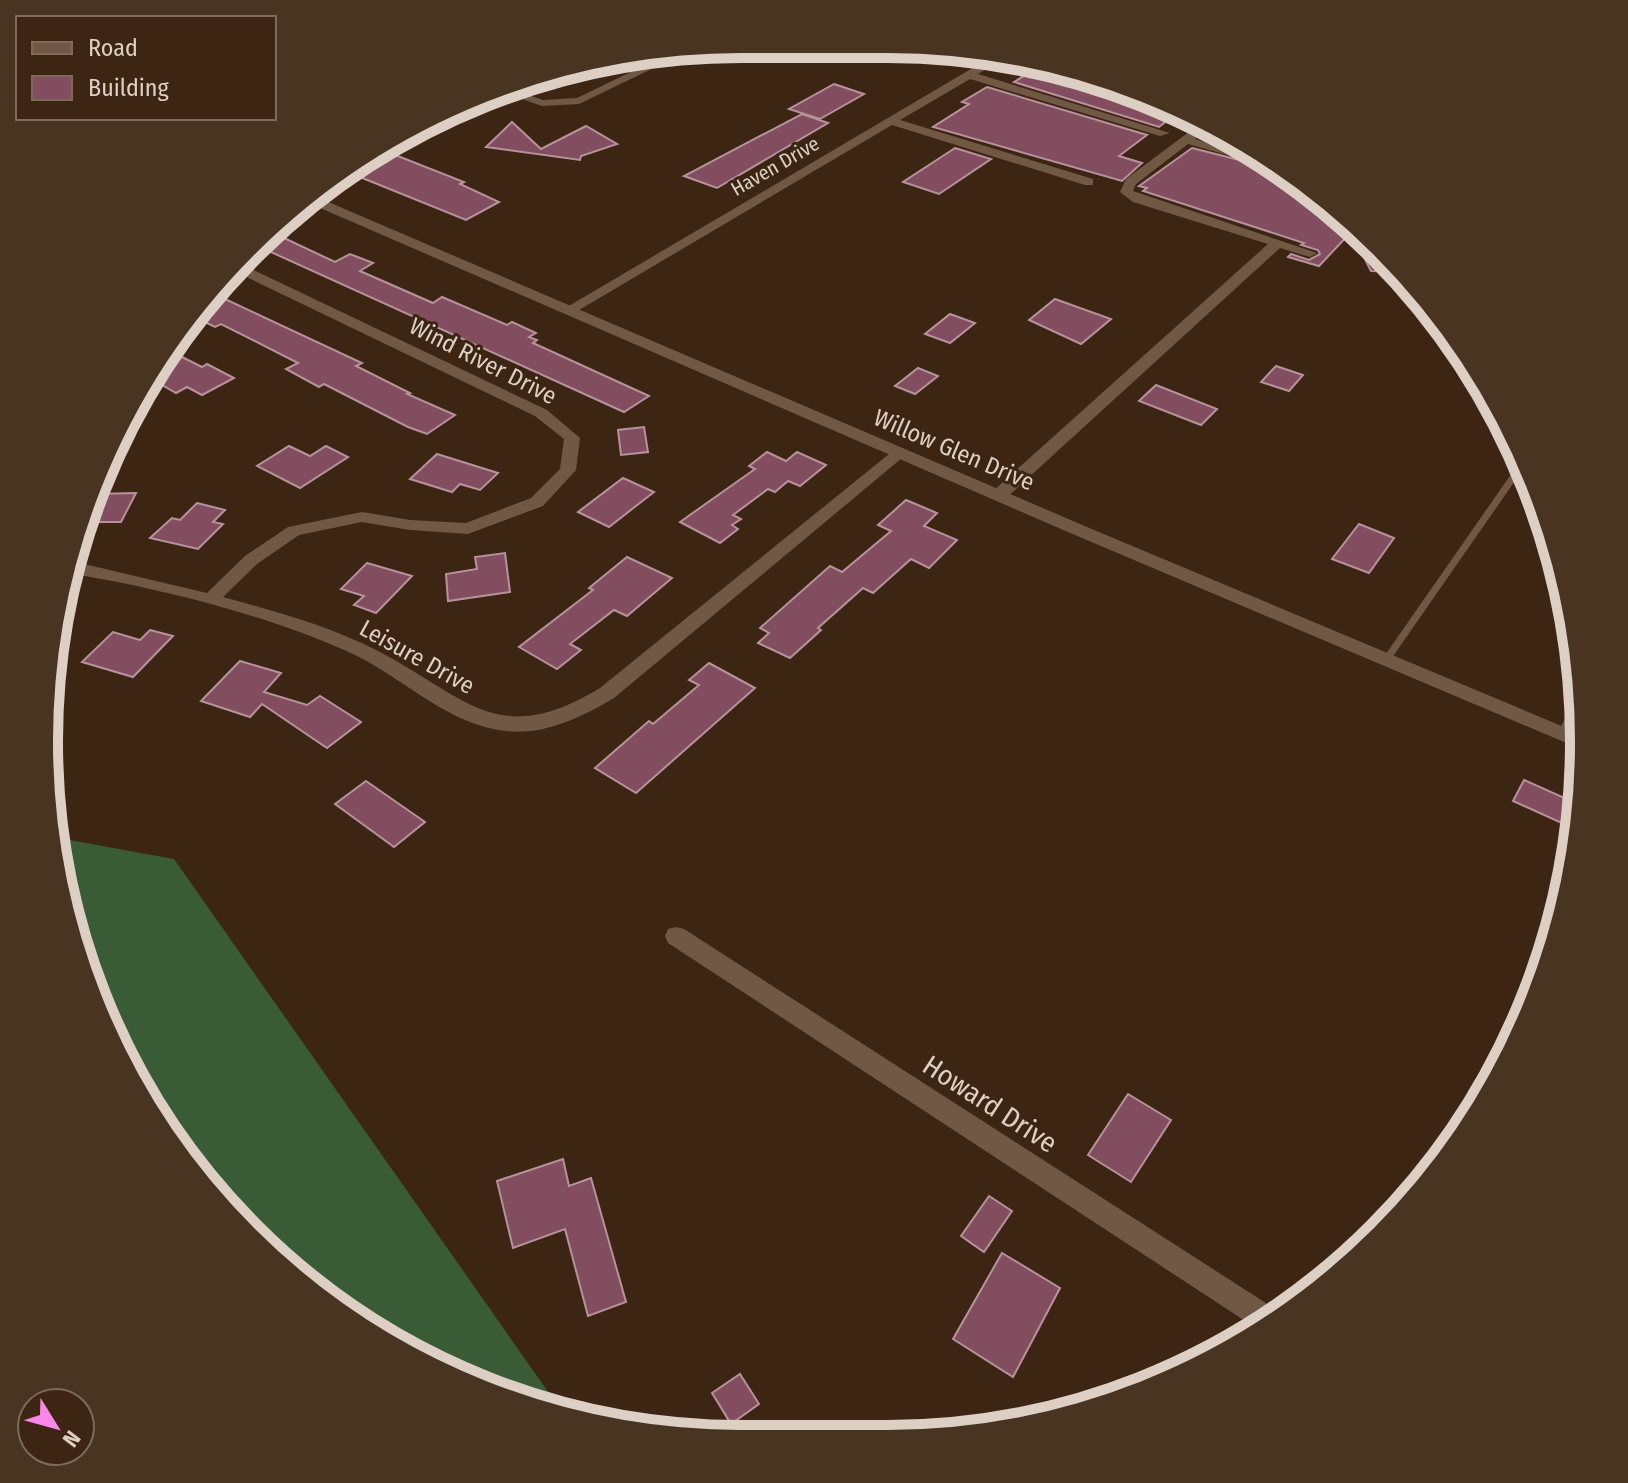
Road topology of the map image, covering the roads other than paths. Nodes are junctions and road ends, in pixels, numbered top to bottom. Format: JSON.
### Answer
{"nodes":[{"id":1,"x":658,"y":63,"type":"edge"},
{"id":2,"x":985,"y":65,"type":"edge"},
{"id":3,"x":969,"y":75,"type":"junction"},
{"id":4,"x":519,"y":95,"type":"edge"},
{"id":5,"x":891,"y":121,"type":"junction"},
{"id":6,"x":1196,"y":132,"type":"edge"},
{"id":7,"x":1164,"y":133,"type":"dead end"},
{"id":8,"x":1186,"y":140,"type":"junction"},
{"id":9,"x":1235,"y":154,"type":"edge"},
{"id":10,"x":1089,"y":182,"type":"dead end"},
{"id":11,"x":320,"y":203,"type":"edge"},
{"id":12,"x":1277,"y":243,"type":"junction"},
{"id":13,"x":1310,"y":253,"type":"dead end"},
{"id":14,"x":246,"y":271,"type":"edge"},
{"id":15,"x":569,"y":310,"type":"junction"},
{"id":16,"x":900,"y":453,"type":"junction"},
{"id":17,"x":1515,"y":474,"type":"edge"},
{"id":18,"x":999,"y":495,"type":"junction"},
{"id":19,"x":80,"y":570,"type":"edge"},
{"id":20,"x":210,"y":600,"type":"junction"},
{"id":21,"x":1386,"y":660,"type":"junction"},
{"id":22,"x":1570,"y":737,"type":"edge"},
{"id":23,"x":676,"y":936,"type":"dead end"},
{"id":24,"x":1260,"y":1314,"type":"edge"}],
"edges":[{"from":1,"to":4,"type":"street"},
{"from":2,"to":3,"type":"street","name":"Haven Drive"},
{"from":3,"to":5,"type":"street","name":"Haven Drive"},
{"from":3,"to":7,"type":"street"},
{"from":5,"to":10,"type":"street"},
{"from":5,"to":15,"type":"street","name":"Haven Drive"},
{"from":6,"to":8,"type":"street"},
{"from":8,"to":9,"type":"street"},
{"from":8,"to":12,"type":"street"},
{"from":11,"to":15,"type":"street","name":"Willow Glen Drive"},
{"from":12,"to":13,"type":"street"},
{"from":12,"to":18,"type":"street"},
{"from":14,"to":20,"type":"street","name":"Wind River Drive"},
{"from":15,"to":16,"type":"street","name":"Willow Glen Drive"},
{"from":16,"to":18,"type":"street","name":"Willow Glen Drive"},
{"from":16,"to":20,"type":"street","name":"Leisure Drive"},
{"from":17,"to":21,"type":"lane"},
{"from":18,"to":21,"type":"street","name":"Willow Glen Drive"},
{"from":19,"to":20,"type":"street","name":"Leisure Drive"},
{"from":21,"to":22,"type":"street","name":"Willow Glen Drive"},
{"from":23,"to":24,"type":"street","name":"Howard Drive"}]}
